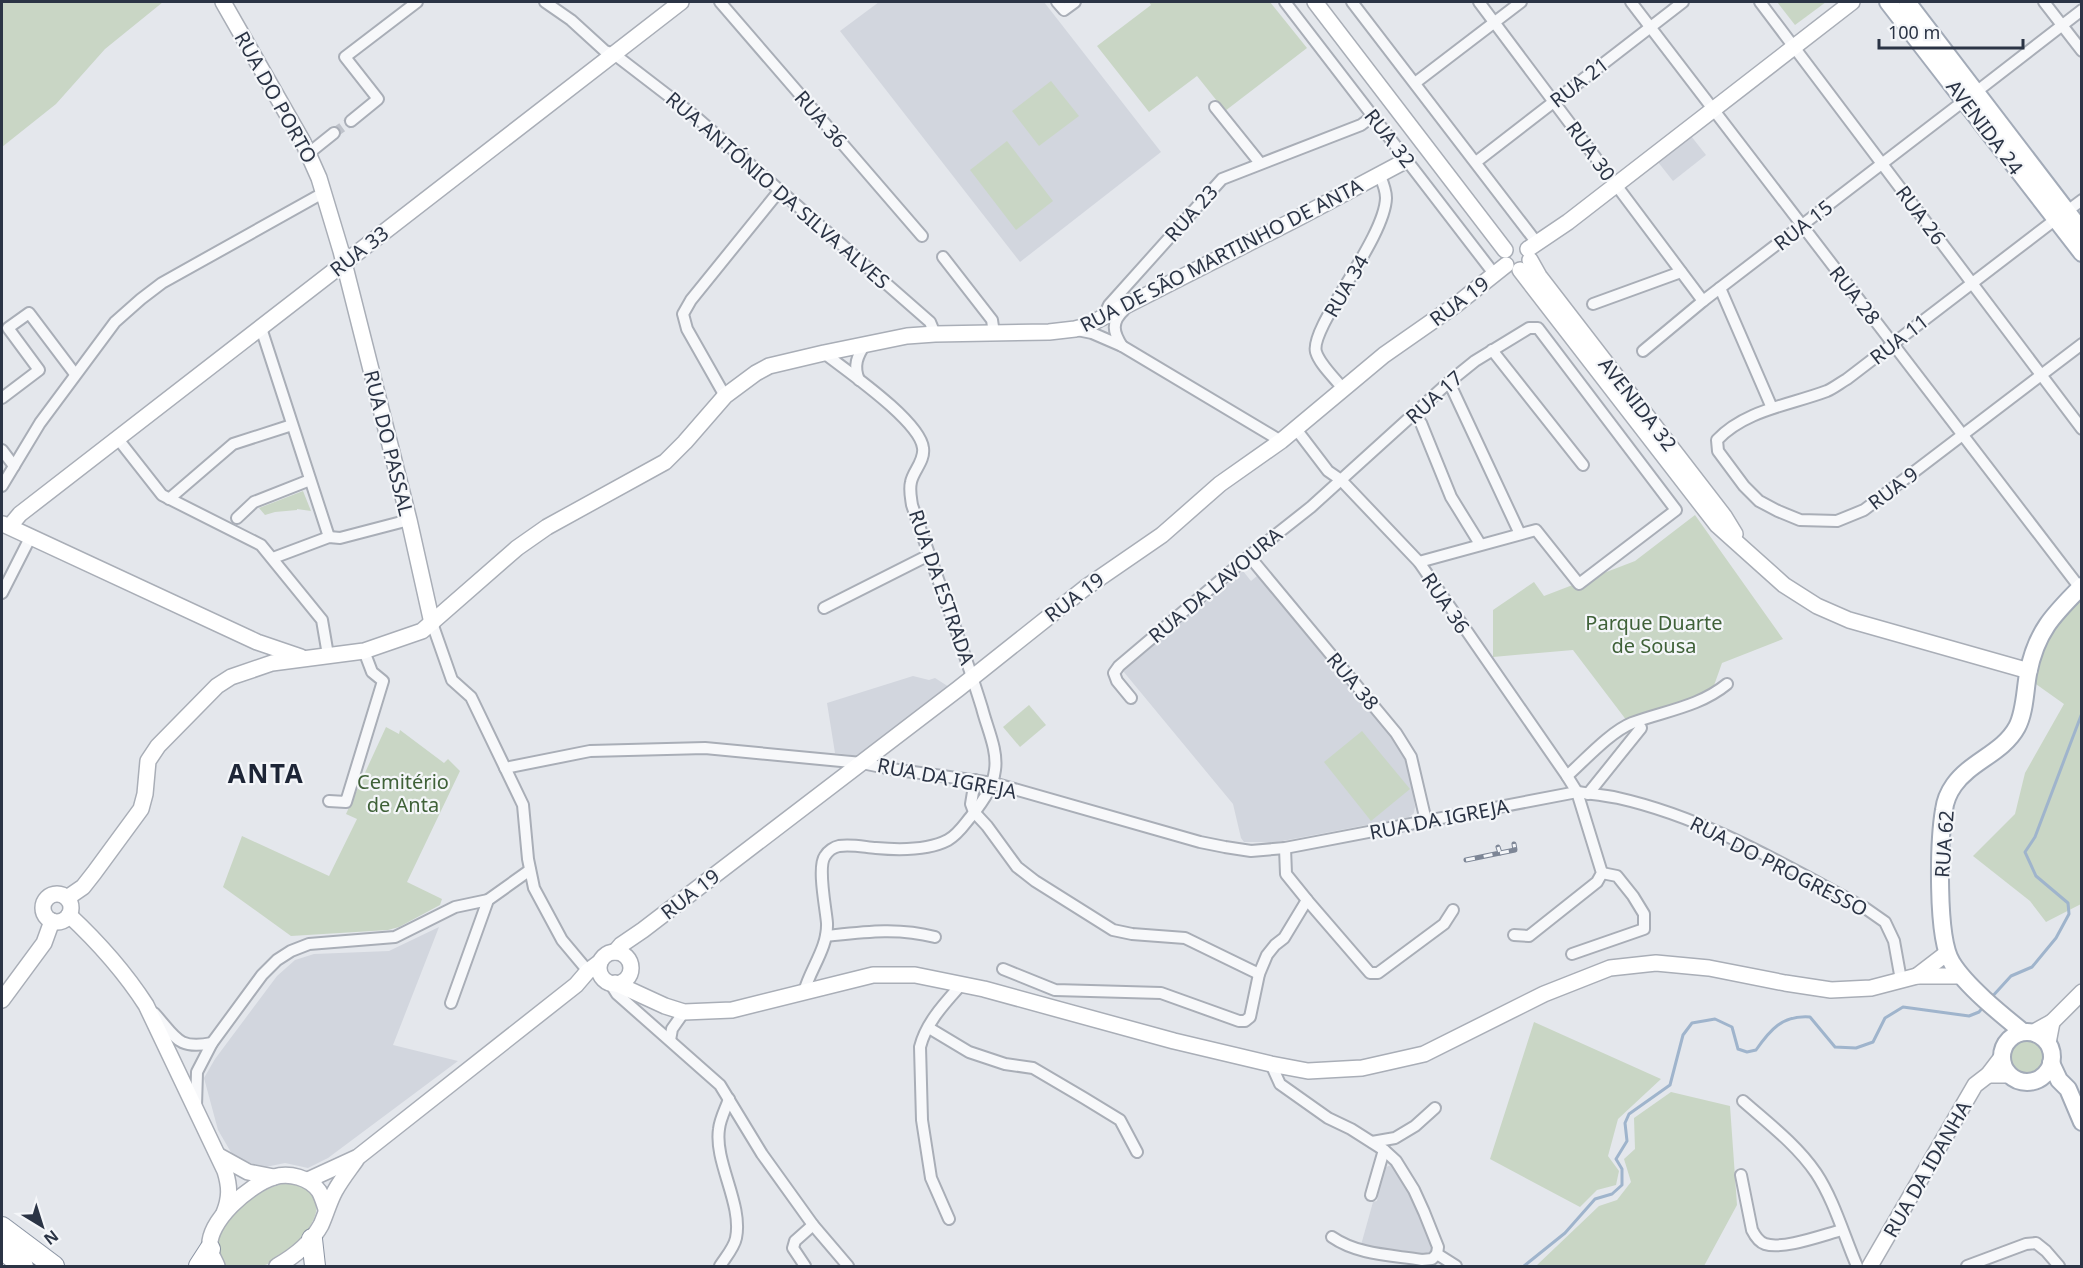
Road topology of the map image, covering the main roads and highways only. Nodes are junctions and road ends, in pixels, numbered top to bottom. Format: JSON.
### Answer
{"nodes":[{"id":1,"x":1888,"y":2,"type":"edge"},
{"id":2,"x":1907,"y":2,"type":"edge"},
{"id":3,"x":1971,"y":96,"type":"junction"},
{"id":4,"x":2061,"y":215,"type":"junction"},
{"id":5,"x":2082,"y":231,"type":"edge"},
{"id":6,"x":2082,"y":253,"type":"edge"},
{"id":7,"x":2081,"y":587,"type":"edge"},
{"id":8,"x":2022,"y":1034,"type":"junction"},
{"id":9,"x":2051,"y":1074,"type":"junction"},
{"id":10,"x":2082,"y":1122,"type":"edge"},
{"id":11,"x":2,"y":1227,"type":"edge"},
{"id":12,"x":312,"y":1239,"type":"road end"},
{"id":13,"x":213,"y":1258,"type":"edge"},
{"id":14,"x":54,"y":1266,"type":"edge"},
{"id":15,"x":199,"y":1266,"type":"edge"},
{"id":16,"x":315,"y":1266,"type":"edge"}],
"edges":[{"from":1,"to":3,"type":"main road","name":"AVENIDA 24"},
{"from":2,"to":3,"type":"main road","name":"AVENIDA 24"},
{"from":3,"to":4,"type":"main road","name":"AVENIDA 24"},
{"from":4,"to":5,"type":"main road","name":"AVENIDA 24"},
{"from":4,"to":6,"type":"main road","name":"AVENIDA 24"},
{"from":7,"to":8,"type":"main road","name":"RUA 62"},
{"from":8,"to":9,"type":"main road"},
{"from":8,"to":9,"type":"main road"},
{"from":9,"to":10,"type":"main road"},
{"from":11,"to":14,"type":"highway"},
{"from":12,"to":16,"type":"highway"},
{"from":13,"to":15,"type":"highway"}]}
